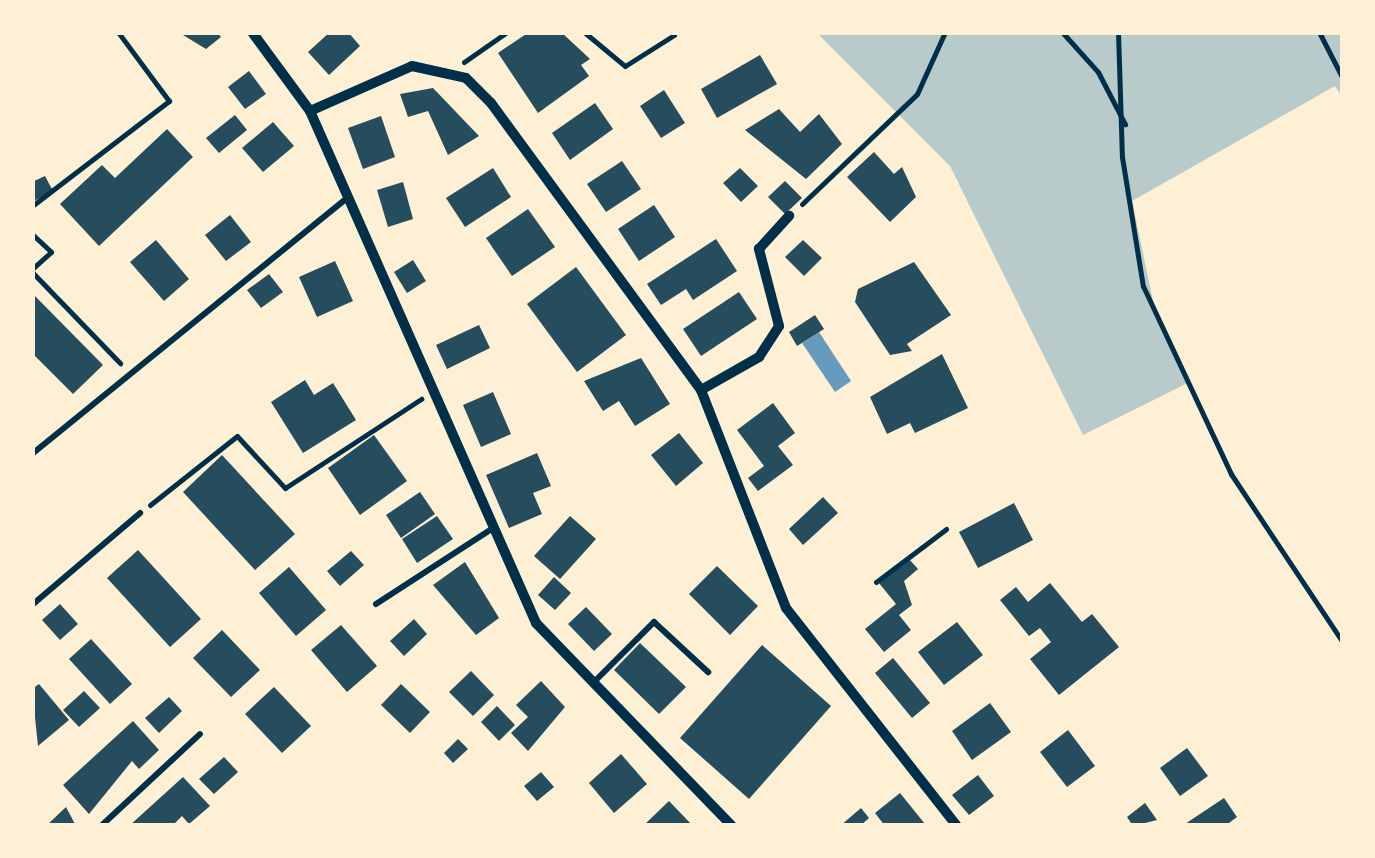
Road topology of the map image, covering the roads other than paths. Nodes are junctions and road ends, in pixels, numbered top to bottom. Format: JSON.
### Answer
{"nodes":[{"id":1,"x":252,"y":32,"type":"edge"},
{"id":2,"x":310,"y":111,"type":"junction"},
{"id":3,"x":346,"y":199,"type":"junction"},
{"id":4,"x":788,"y":216,"type":"road end"},
{"id":5,"x":700,"y":390,"type":"junction"},
{"id":6,"x":32,"y":454,"type":"edge"},
{"id":7,"x":140,"y":512,"type":"road end"},
{"id":8,"x":490,"y":530,"type":"junction"},
{"id":9,"x":376,"y":604,"type":"dead end"},
{"id":10,"x":32,"y":605,"type":"edge"},
{"id":11,"x":708,"y":672,"type":"dead end"},
{"id":12,"x":590,"y":686,"type":"junction"},
{"id":13,"x":200,"y":734,"type":"dead end"},
{"id":14,"x":102,"y":826,"type":"edge"},
{"id":15,"x":732,"y":826,"type":"edge"},
{"id":16,"x":957,"y":826,"type":"edge"}],
"edges":[{"from":1,"to":2,"type":"street"},
{"from":2,"to":3,"type":"street"},
{"from":2,"to":5,"type":"street"},
{"from":3,"to":6,"type":"lane"},
{"from":3,"to":8,"type":"street"},
{"from":4,"to":5,"type":"street"},
{"from":5,"to":16,"type":"street"},
{"from":7,"to":10,"type":"lane"},
{"from":8,"to":9,"type":"lane"},
{"from":8,"to":12,"type":"street"},
{"from":11,"to":12,"type":"lane"},
{"from":12,"to":15,"type":"street"},
{"from":13,"to":14,"type":"lane"}]}
